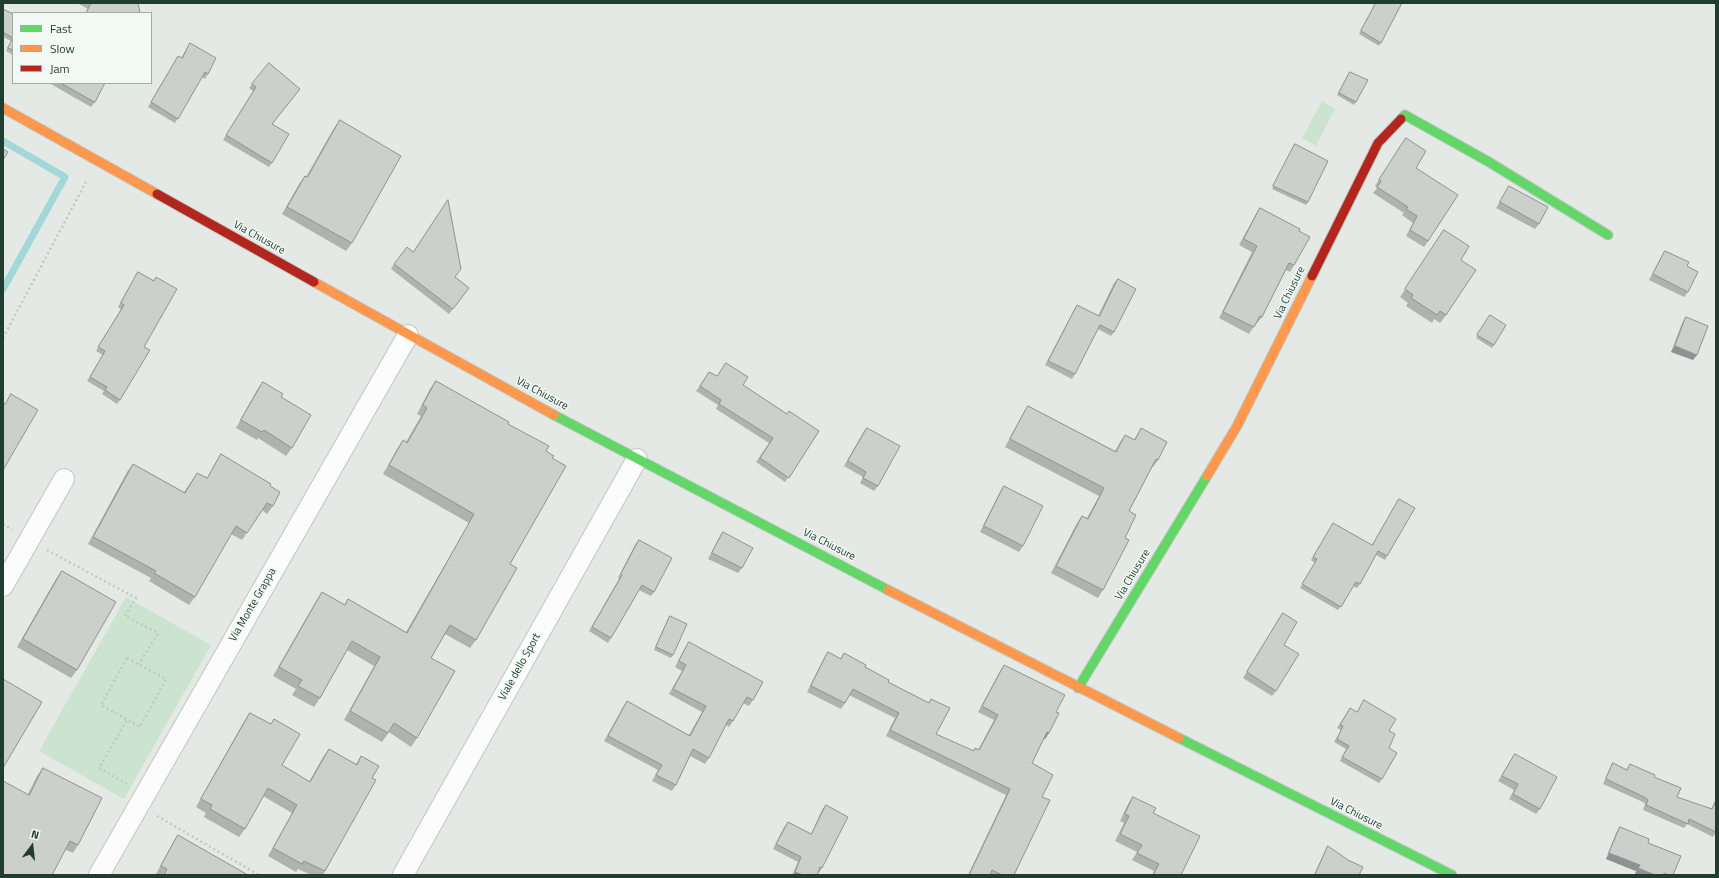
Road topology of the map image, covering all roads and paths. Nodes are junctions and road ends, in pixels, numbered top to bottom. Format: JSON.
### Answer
{"nodes":[{"id":1,"x":3,"y":108,"type":"edge"},
{"id":2,"x":99,"y":161,"type":"junction"},
{"id":3,"x":1608,"y":235,"type":"dead end"},
{"id":4,"x":408,"y":335,"type":"junction"},
{"id":5,"x":3,"y":338,"type":"edge"},
{"id":6,"x":637,"y":459,"type":"junction"},
{"id":7,"x":64,"y":479,"type":"dead end"},
{"id":8,"x":3,"y":524,"type":"edge"},
{"id":9,"x":29,"y":541,"type":"junction"},
{"id":10,"x":3,"y":586,"type":"edge"},
{"id":11,"x":139,"y":664,"type":"junction"},
{"id":12,"x":1078,"y":688,"type":"junction"},
{"id":13,"x":127,"y":720,"type":"junction"},
{"id":14,"x":139,"y":805,"type":"junction"},
{"id":15,"x":99,"y":875,"type":"edge"},
{"id":16,"x":259,"y":875,"type":"edge"},
{"id":17,"x":403,"y":875,"type":"edge"},
{"id":18,"x":1452,"y":875,"type":"edge"}],
"edges":[{"from":1,"to":2,"type":"street","name":"Via Chiusure"},
{"from":2,"to":4,"type":"street","name":"Via Chiusure"},
{"from":2,"to":5,"type":"path"},
{"from":3,"to":12,"type":"street","name":"Via Chiusure"},
{"from":4,"to":6,"type":"street","name":"Via Chiusure"},
{"from":4,"to":14,"type":"street","name":"Via Monte Grappa"},
{"from":6,"to":12,"type":"street","name":"Via Chiusure"},
{"from":6,"to":17,"type":"street","name":"Viale dello Sport"},
{"from":7,"to":9,"type":"street"},
{"from":8,"to":9,"type":"path"},
{"from":9,"to":10,"type":"street"},
{"from":9,"to":11,"type":"path"},
{"from":11,"to":13,"type":"path"},
{"from":11,"to":13,"type":"path"},
{"from":12,"to":18,"type":"street","name":"Via Chiusure"},
{"from":13,"to":14,"type":"path"},
{"from":14,"to":15,"type":"street","name":"Via Monte Grappa"},
{"from":14,"to":16,"type":"path"}]}
